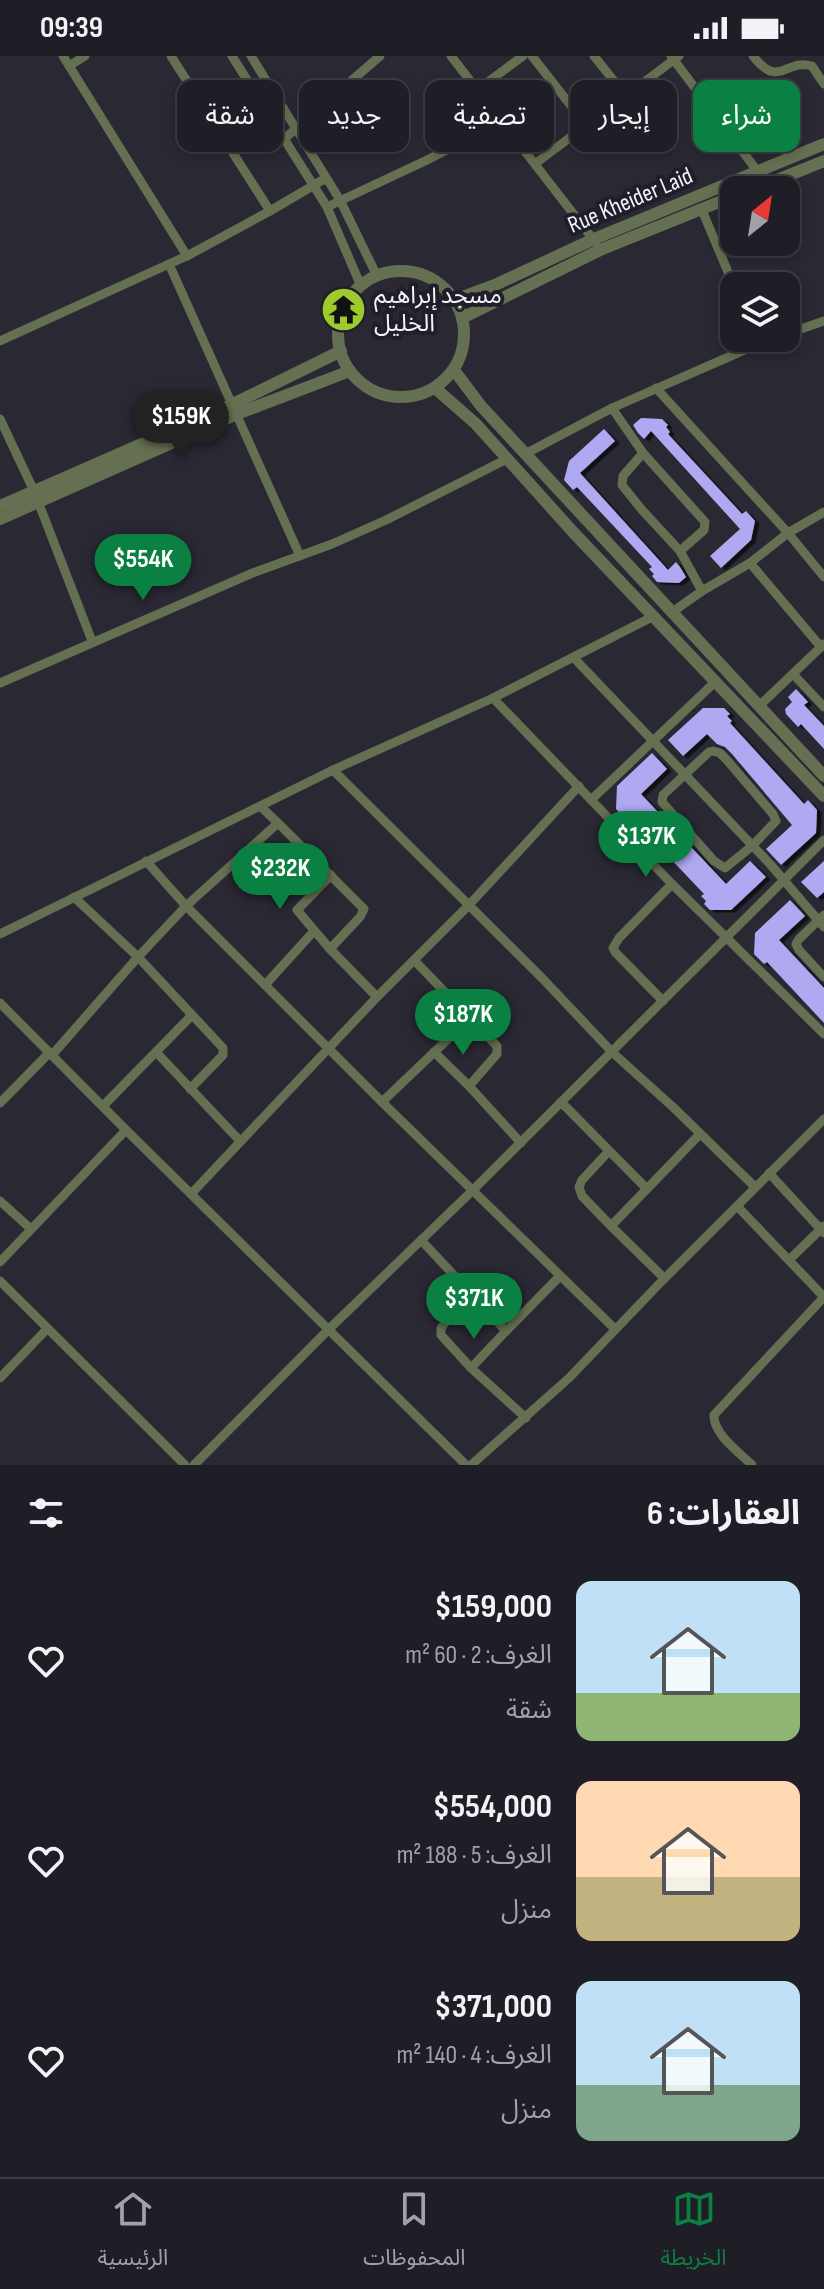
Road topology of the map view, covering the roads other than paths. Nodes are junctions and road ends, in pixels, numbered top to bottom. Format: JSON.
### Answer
{"nodes":[{"id":1,"x":63,"y":56,"type":"edge"},
{"id":2,"x":85,"y":56,"type":"edge"},
{"id":3,"x":171,"y":56,"type":"edge"},
{"id":4,"x":232,"y":56,"type":"edge"},
{"id":5,"x":251,"y":56,"type":"edge"},
{"id":6,"x":451,"y":56,"type":"edge"},
{"id":7,"x":523,"y":56,"type":"edge"},
{"id":8,"x":532,"y":56,"type":"edge"},
{"id":9,"x":594,"y":56,"type":"edge"},
{"id":10,"x":753,"y":56,"type":"edge"},
{"id":11,"x":376,"y":57,"type":"edge"},
{"id":12,"x":675,"y":57,"type":"edge"},
{"id":13,"x":69,"y":66,"type":"junction"},
{"id":14,"x":469,"y":80,"type":"edge"},
{"id":15,"x":491,"y":80,"type":"edge"},
{"id":16,"x":613,"y":80,"type":"edge"},
{"id":17,"x":646,"y":80,"type":"edge"},
{"id":18,"x":824,"y":84,"type":"edge"},
{"id":19,"x":570,"y":105,"type":"edge"},
{"id":20,"x":295,"y":129,"type":"junction"},
{"id":21,"x":570,"y":137,"type":"edge"},
{"id":22,"x":284,"y":139,"type":"junction"},
{"id":23,"x":824,"y":144,"type":"edge"},
{"id":24,"x":443,"y":152,"type":"edge"},
{"id":25,"x":527,"y":152,"type":"edge"},
{"id":26,"x":824,"y":162,"type":"edge"},
{"id":27,"x":536,"y":163,"type":"junction"},
{"id":28,"x":756,"y":171,"type":"junction"},
{"id":29,"x":760,"y":176,"type":"edge"},
{"id":30,"x":788,"y":176,"type":"edge"},
{"id":31,"x":326,"y":178,"type":"junction"},
{"id":32,"x":314,"y":184,"type":"junction"},
{"id":33,"x":340,"y":200,"type":"junction"},
{"id":34,"x":720,"y":201,"type":"edge"},
{"id":35,"x":327,"y":207,"type":"junction"},
{"id":36,"x":701,"y":208,"type":"junction"},
{"id":37,"x":270,"y":211,"type":"junction"},
{"id":38,"x":597,"y":244,"type":"junction"},
{"id":39,"x":187,"y":256,"type":"junction"},
{"id":40,"x":169,"y":264,"type":"junction"},
{"id":41,"x":728,"y":272,"type":"edge"},
{"id":42,"x":377,"y":276,"type":"junction"},
{"id":43,"x":361,"y":286,"type":"junction"},
{"id":44,"x":454,"y":300,"type":"junction"},
{"id":45,"x":462,"y":318,"type":"junction"},
{"id":46,"x":824,"y":323,"type":"edge"},
{"id":47,"x":800,"y":330,"type":"edge"},
{"id":48,"x":0,"y":341,"type":"edge"},
{"id":49,"x":341,"y":351,"type":"junction"},
{"id":50,"x":732,"y":352,"type":"edge"},
{"id":51,"x":454,"y":370,"type":"junction"},
{"id":52,"x":350,"y":371,"type":"junction"},
{"id":53,"x":435,"y":388,"type":"junction"},
{"id":54,"x":656,"y":388,"type":"junction"},
{"id":55,"x":612,"y":408,"type":"junction"},
{"id":56,"x":235,"y":409,"type":"junction"},
{"id":57,"x":0,"y":419,"type":"edge"},
{"id":58,"x":643,"y":453,"type":"junction"},
{"id":59,"x":525,"y":454,"type":"junction"},
{"id":60,"x":507,"y":459,"type":"junction"},
{"id":61,"x":36,"y":497,"type":"junction"},
{"id":62,"x":0,"y":506,"type":"edge"},
{"id":63,"x":824,"y":512,"type":"edge"},
{"id":64,"x":0,"y":519,"type":"edge"},
{"id":65,"x":788,"y":533,"type":"junction"},
{"id":66,"x":680,"y":551,"type":"junction"},
{"id":67,"x":300,"y":556,"type":"junction"},
{"id":68,"x":750,"y":563,"type":"junction"},
{"id":69,"x":824,"y":577,"type":"edge"},
{"id":70,"x":702,"y":591,"type":"junction"},
{"id":71,"x":671,"y":613,"type":"junction"},
{"id":72,"x":654,"y":616,"type":"junction"},
{"id":73,"x":92,"y":641,"type":"junction"},
{"id":74,"x":823,"y":646,"type":"edge"},
{"id":75,"x":574,"y":658,"type":"junction"},
{"id":76,"x":793,"y":674,"type":"junction"},
{"id":77,"x":716,"y":681,"type":"junction"},
{"id":78,"x":0,"y":683,"type":"edge"},
{"id":79,"x":493,"y":698,"type":"junction"},
{"id":80,"x":758,"y":707,"type":"junction"},
{"id":81,"x":824,"y":707,"type":"edge"},
{"id":82,"x":651,"y":740,"type":"junction"},
{"id":83,"x":333,"y":770,"type":"junction"},
{"id":84,"x":685,"y":775,"type":"junction"},
{"id":85,"x":824,"y":776,"type":"edge"},
{"id":86,"x":579,"y":786,"type":"junction"},
{"id":87,"x":824,"y":796,"type":"edge"},
{"id":88,"x":592,"y":799,"type":"junction"},
{"id":89,"x":260,"y":806,"type":"junction"},
{"id":90,"x":278,"y":823,"type":"junction"},
{"id":91,"x":824,"y":840,"type":"edge"},
{"id":92,"x":752,"y":846,"type":"junction"},
{"id":93,"x":146,"y":861,"type":"junction"},
{"id":94,"x":331,"y":875,"type":"junction"},
{"id":95,"x":784,"y":880,"type":"junction"},
{"id":96,"x":672,"y":884,"type":"junction"},
{"id":97,"x":74,"y":897,"type":"junction"},
{"id":98,"x":469,"y":905,"type":"junction"},
{"id":99,"x":186,"y":906,"type":"junction"},
{"id":100,"x":822,"y":921,"type":"edge"},
{"id":101,"x":314,"y":931,"type":"junction"},
{"id":102,"x":0,"y":934,"type":"edge"},
{"id":103,"x":726,"y":937,"type":"junction"},
{"id":104,"x":330,"y":949,"type":"junction"},
{"id":105,"x":138,"y":957,"type":"junction"},
{"id":106,"x":414,"y":960,"type":"junction"},
{"id":107,"x":824,"y":977,"type":"edge"},
{"id":108,"x":265,"y":985,"type":"junction"},
{"id":109,"x":377,"y":997,"type":"junction"},
{"id":110,"x":663,"y":1001,"type":"junction"},
{"id":111,"x":0,"y":1003,"type":"edge"},
{"id":112,"x":192,"y":1015,"type":"junction"},
{"id":113,"x":469,"y":1019,"type":"junction"},
{"id":114,"x":824,"y":1034,"type":"edge"},
{"id":115,"x":328,"y":1048,"type":"junction"},
{"id":116,"x":156,"y":1052,"type":"junction"},
{"id":117,"x":434,"y":1052,"type":"junction"},
{"id":118,"x":612,"y":1052,"type":"junction"},
{"id":119,"x":51,"y":1053,"type":"junction"},
{"id":120,"x":469,"y":1086,"type":"junction"},
{"id":121,"x":190,"y":1089,"type":"junction"},
{"id":122,"x":382,"y":1102,"type":"junction"},
{"id":123,"x":561,"y":1102,"type":"junction"},
{"id":124,"x":0,"y":1103,"type":"edge"},
{"id":125,"x":103,"y":1106,"type":"junction"},
{"id":126,"x":824,"y":1119,"type":"edge"},
{"id":127,"x":126,"y":1130,"type":"junction"},
{"id":128,"x":700,"y":1134,"type":"junction"},
{"id":129,"x":240,"y":1141,"type":"junction"},
{"id":130,"x":521,"y":1143,"type":"junction"},
{"id":131,"x":609,"y":1151,"type":"junction"},
{"id":132,"x":769,"y":1173,"type":"junction"},
{"id":133,"x":755,"y":1187,"type":"junction"},
{"id":134,"x":647,"y":1189,"type":"junction"},
{"id":135,"x":472,"y":1191,"type":"junction"},
{"id":136,"x":191,"y":1194,"type":"junction"},
{"id":137,"x":0,"y":1201,"type":"edge"},
{"id":138,"x":737,"y":1206,"type":"junction"},
{"id":139,"x":611,"y":1226,"type":"junction"},
{"id":140,"x":31,"y":1229,"type":"junction"},
{"id":141,"x":823,"y":1230,"type":"edge"},
{"id":142,"x":421,"y":1240,"type":"junction"},
{"id":143,"x":789,"y":1260,"type":"junction"},
{"id":144,"x":0,"y":1262,"type":"edge"},
{"id":145,"x":560,"y":1276,"type":"junction"},
{"id":146,"x":664,"y":1278,"type":"junction"},
{"id":147,"x":0,"y":1281,"type":"edge"},
{"id":148,"x":470,"y":1292,"type":"junction"},
{"id":149,"x":824,"y":1297,"type":"edge"},
{"id":150,"x":47,"y":1329,"type":"junction"},
{"id":151,"x":615,"y":1329,"type":"junction"},
{"id":152,"x":328,"y":1330,"type":"junction"},
{"id":153,"x":506,"y":1331,"type":"junction"},
{"id":154,"x":471,"y":1368,"type":"junction"},
{"id":155,"x":0,"y":1378,"type":"edge"},
{"id":156,"x":526,"y":1418,"type":"junction"},
{"id":157,"x":185,"y":1465,"type":"edge"},
{"id":158,"x":194,"y":1465,"type":"edge"},
{"id":159,"x":468,"y":1465,"type":"edge"},
{"id":160,"x":752,"y":1465,"type":"edge"}],
"edges":[{"from":1,"to":13,"type":"street"},
{"from":2,"to":13,"type":"street"},
{"from":3,"to":37,"type":"street"},
{"from":4,"to":22,"type":"street"},
{"from":5,"to":20,"type":"street"},
{"from":6,"to":14,"type":"street"},
{"from":7,"to":15,"type":"street"},
{"from":8,"to":19,"type":"street"},
{"from":9,"to":16,"type":"street"},
{"from":10,"to":18,"type":"street"},
{"from":11,"to":20,"type":"street"},
{"from":12,"to":17,"type":"street"},
{"from":12,"to":28,"type":"street"},
{"from":13,"to":39,"type":"street"},
{"from":20,"to":22,"type":"street"},
{"from":20,"to":31,"type":"street"},
{"from":21,"to":27,"type":"street"},
{"from":22,"to":32,"type":"street"},
{"from":23,"to":28,"type":"street","name":"Rue Kheider Laid"},
{"from":24,"to":33,"type":"street"},
{"from":25,"to":27,"type":"street"},
{"from":26,"to":30,"type":"street"},
{"from":27,"to":38,"type":"street"},
{"from":28,"to":29,"type":"street"},
{"from":28,"to":38,"type":"street","name":"Rue Kheider Laid"},
{"from":31,"to":32,"type":"street"},
{"from":31,"to":33,"type":"street"},
{"from":32,"to":35,"type":"street"},
{"from":32,"to":37,"type":"street"},
{"from":33,"to":35,"type":"street"},
{"from":33,"to":42,"type":"street"},
{"from":34,"to":36,"type":"street","name":"Rue Kheider Laid"},
{"from":35,"to":43,"type":"street"},
{"from":36,"to":38,"type":"street","name":"Rue Kheider Laid"},
{"from":36,"to":41,"type":"street"},
{"from":37,"to":39,"type":"street"},
{"from":38,"to":44,"type":"street","name":"Rue Kheider Laid"},
{"from":38,"to":45,"type":"street","name":"Rue Kheider Laid"},
{"from":39,"to":40,"type":"street"},
{"from":40,"to":48,"type":"street"},
{"from":40,"to":56,"type":"street"},
{"from":42,"to":43,"type":"street"},
{"from":42,"to":44,"type":"street"},
{"from":43,"to":49,"type":"street"},
{"from":44,"to":45,"type":"street"},
{"from":45,"to":51,"type":"street"},
{"from":46,"to":47,"type":"street"},
{"from":49,"to":52,"type":"street"},
{"from":49,"to":56,"type":"street"},
{"from":50,"to":54,"type":"street"},
{"from":51,"to":53,"type":"street"},
{"from":51,"to":59,"type":"street"},
{"from":52,"to":53,"type":"street"},
{"from":52,"to":56,"type":"street"},
{"from":53,"to":60,"type":"street"},
{"from":54,"to":55,"type":"street"},
{"from":54,"to":65,"type":"street"},
{"from":55,"to":58,"type":"street"},
{"from":55,"to":59,"type":"street"},
{"from":56,"to":61,"type":"street"},
{"from":56,"to":67,"type":"street"},
{"from":57,"to":61,"type":"street"},
{"from":58,"to":66,"type":"street"},
{"from":58,"to":66,"type":"street"},
{"from":59,"to":71,"type":"street"},
{"from":60,"to":67,"type":"street"},
{"from":60,"to":72,"type":"street"},
{"from":61,"to":62,"type":"street"},
{"from":61,"to":64,"type":"street"},
{"from":61,"to":73,"type":"street"},
{"from":63,"to":65,"type":"street"},
{"from":65,"to":68,"type":"street"},
{"from":65,"to":69,"type":"street"},
{"from":66,"to":70,"type":"street"},
{"from":67,"to":73,"type":"street"},
{"from":68,"to":70,"type":"street"},
{"from":68,"to":74,"type":"street"},
{"from":70,"to":71,"type":"street"},
{"from":71,"to":80,"type":"street"},
{"from":72,"to":75,"type":"street"},
{"from":72,"to":77,"type":"street"},
{"from":73,"to":78,"type":"street"},
{"from":74,"to":76,"type":"street"},
{"from":75,"to":79,"type":"street"},
{"from":75,"to":82,"type":"street"},
{"from":76,"to":80,"type":"street"},
{"from":76,"to":81,"type":"street"},
{"from":77,"to":82,"type":"street"},
{"from":77,"to":87,"type":"street"},
{"from":79,"to":83,"type":"street"},
{"from":79,"to":86,"type":"street"},
{"from":80,"to":85,"type":"street"},
{"from":82,"to":84,"type":"street"},
{"from":82,"to":88,"type":"street"},
{"from":83,"to":89,"type":"street"},
{"from":83,"to":98,"type":"street"},
{"from":84,"to":92,"type":"street"},
{"from":84,"to":92,"type":"street"},
{"from":84,"to":92,"type":"street"},
{"from":86,"to":88,"type":"street"},
{"from":86,"to":98,"type":"street"},
{"from":88,"to":96,"type":"street"},
{"from":89,"to":90,"type":"street"},
{"from":89,"to":93,"type":"street"},
{"from":90,"to":94,"type":"street"},
{"from":90,"to":99,"type":"street"},
{"from":91,"to":95,"type":"street"},
{"from":92,"to":95,"type":"street"},
{"from":93,"to":97,"type":"street"},
{"from":93,"to":99,"type":"street"},
{"from":94,"to":101,"type":"street"},
{"from":94,"to":104,"type":"street"},
{"from":95,"to":100,"type":"street"},
{"from":95,"to":103,"type":"street"},
{"from":96,"to":103,"type":"street"},
{"from":96,"to":110,"type":"street"},
{"from":97,"to":102,"type":"street"},
{"from":97,"to":105,"type":"street"},
{"from":98,"to":106,"type":"street"},
{"from":98,"to":118,"type":"street"},
{"from":99,"to":105,"type":"street"},
{"from":99,"to":108,"type":"street"},
{"from":100,"to":107,"type":"street"},
{"from":101,"to":104,"type":"street"},
{"from":101,"to":108,"type":"street"},
{"from":103,"to":110,"type":"street"},
{"from":103,"to":114,"type":"street"},
{"from":104,"to":109,"type":"street"},
{"from":105,"to":112,"type":"street"},
{"from":105,"to":119,"type":"street"},
{"from":106,"to":109,"type":"street"},
{"from":106,"to":113,"type":"street"},
{"from":108,"to":115,"type":"street"},
{"from":109,"to":115,"type":"street"},
{"from":110,"to":118,"type":"street"},
{"from":111,"to":119,"type":"street"},
{"from":112,"to":116,"type":"street"},
{"from":112,"to":121,"type":"street"},
{"from":113,"to":117,"type":"street"},
{"from":113,"to":120,"type":"street"},
{"from":115,"to":122,"type":"street"},
{"from":115,"to":129,"type":"street"},
{"from":116,"to":121,"type":"street"},
{"from":116,"to":125,"type":"street"},
{"from":117,"to":120,"type":"street"},
{"from":117,"to":122,"type":"street"},
{"from":118,"to":123,"type":"street"},
{"from":118,"to":128,"type":"street"},
{"from":119,"to":124,"type":"street"},
{"from":119,"to":125,"type":"street"},
{"from":120,"to":130,"type":"street"},
{"from":121,"to":129,"type":"street"},
{"from":122,"to":135,"type":"street"},
{"from":123,"to":130,"type":"street"},
{"from":123,"to":131,"type":"street"},
{"from":125,"to":127,"type":"street"},
{"from":126,"to":132,"type":"street"},
{"from":127,"to":136,"type":"street"},
{"from":127,"to":140,"type":"street"},
{"from":128,"to":133,"type":"street"},
{"from":128,"to":134,"type":"street"},
{"from":129,"to":136,"type":"street"},
{"from":130,"to":135,"type":"street"},
{"from":131,"to":134,"type":"street"},
{"from":131,"to":139,"type":"street"},
{"from":132,"to":133,"type":"street"},
{"from":132,"to":141,"type":"street"},
{"from":133,"to":138,"type":"street"},
{"from":134,"to":139,"type":"street"},
{"from":135,"to":142,"type":"street"},
{"from":135,"to":145,"type":"street"},
{"from":136,"to":152,"type":"street"},
{"from":137,"to":140,"type":"street"},
{"from":138,"to":143,"type":"street"},
{"from":138,"to":146,"type":"street"},
{"from":139,"to":146,"type":"street"},
{"from":140,"to":144,"type":"street"},
{"from":141,"to":143,"type":"street"},
{"from":142,"to":148,"type":"street"},
{"from":142,"to":152,"type":"street"},
{"from":143,"to":149,"type":"street"},
{"from":145,"to":151,"type":"street"},
{"from":145,"to":153,"type":"street"},
{"from":146,"to":151,"type":"street"},
{"from":147,"to":150,"type":"street"},
{"from":148,"to":153,"type":"street"},
{"from":148,"to":154,"type":"street"},
{"from":149,"to":160,"type":"street"},
{"from":150,"to":155,"type":"street"},
{"from":150,"to":157,"type":"street"},
{"from":151,"to":156,"type":"street"},
{"from":152,"to":158,"type":"street"},
{"from":152,"to":159,"type":"street"},
{"from":153,"to":154,"type":"street"},
{"from":154,"to":156,"type":"street"},
{"from":156,"to":159,"type":"street"}]}
